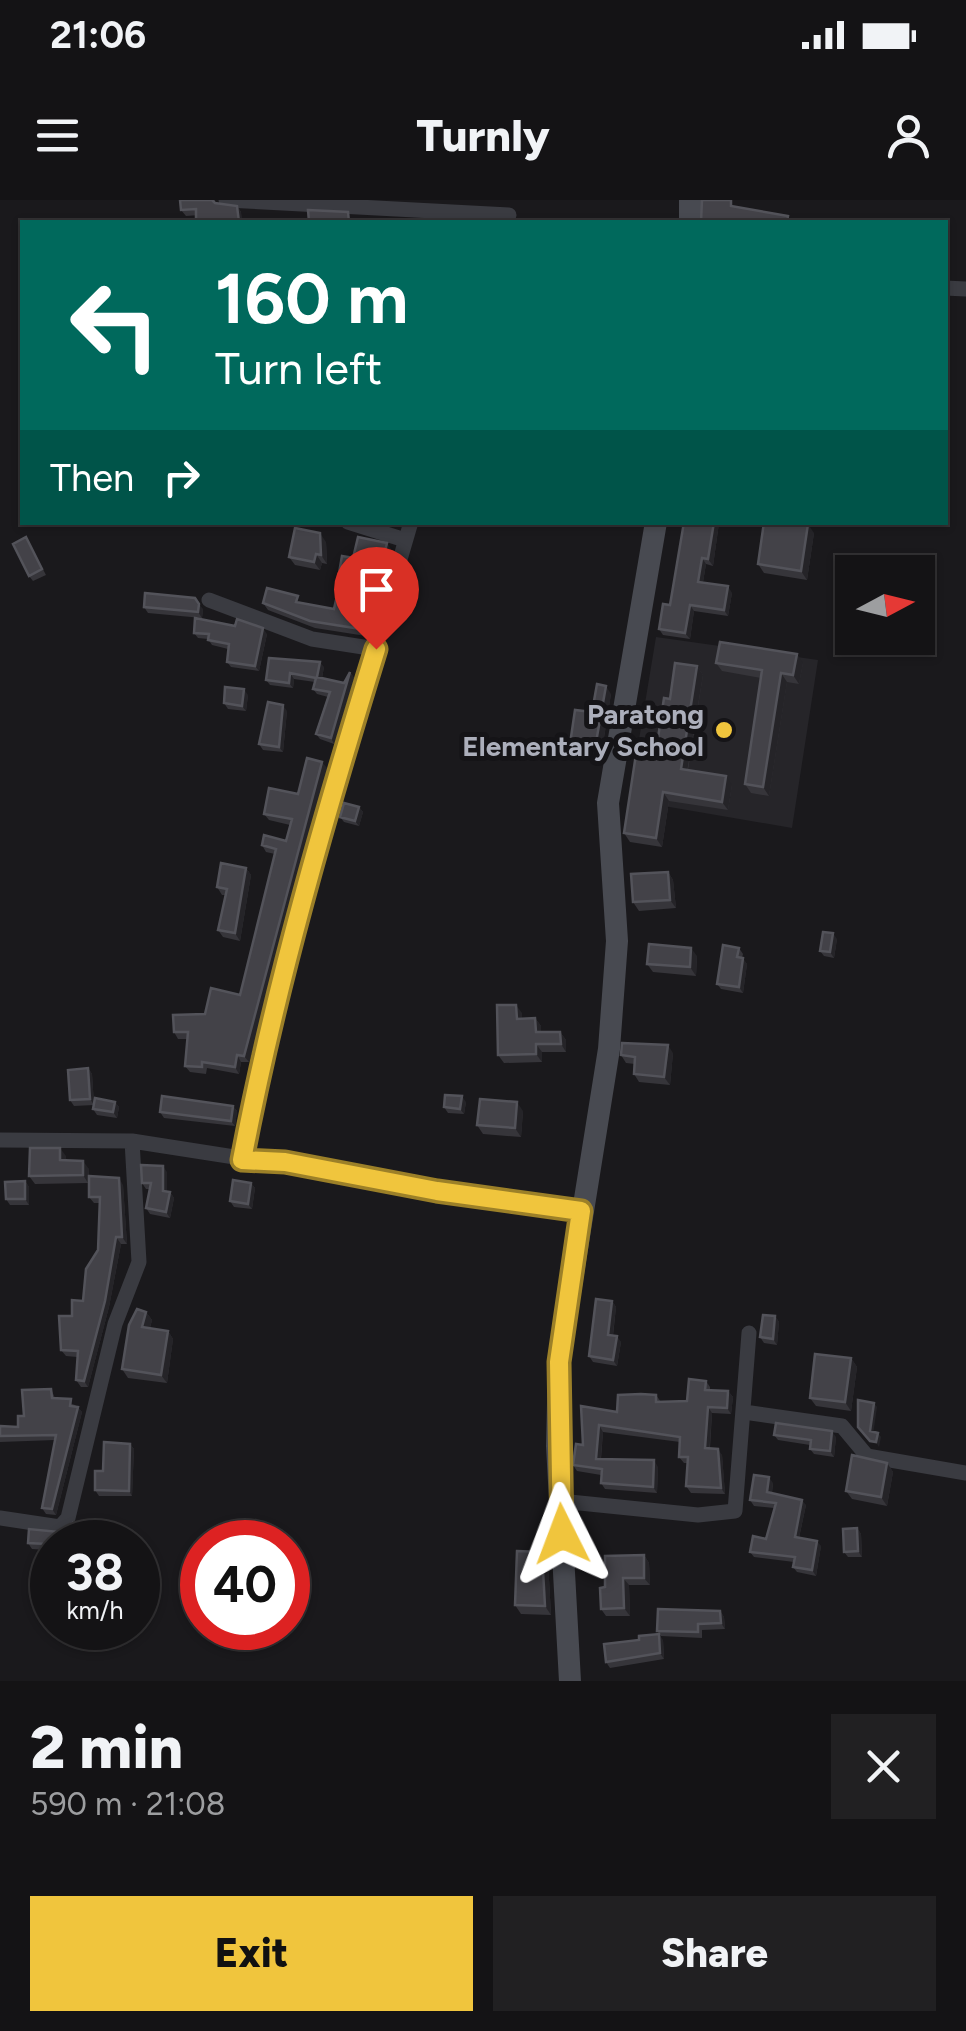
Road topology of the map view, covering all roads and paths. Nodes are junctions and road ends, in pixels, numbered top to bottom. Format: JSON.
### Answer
{"nodes":[{"id":1,"x":226,"y":200,"type":"edge"},
{"id":2,"x":510,"y":212,"type":"edge"},
{"id":3,"x":358,"y":525,"type":"edge"},
{"id":4,"x":410,"y":525,"type":"edge"},
{"id":5,"x":655,"y":525,"type":"edge"},
{"id":6,"x":405,"y":540,"type":"junction"},
{"id":7,"x":210,"y":600,"type":"dead end"},
{"id":8,"x":376,"y":649,"type":"junction"},
{"id":9,"x":0,"y":1140,"type":"edge"},
{"id":10,"x":132,"y":1141,"type":"junction"},
{"id":11,"x":242,"y":1160,"type":"junction"},
{"id":12,"x":581,"y":1211,"type":"junction"},
{"id":13,"x":749,"y":1333,"type":"dead end"},
{"id":14,"x":744,"y":1412,"type":"junction"},
{"id":15,"x":966,"y":1472,"type":"edge"},
{"id":16,"x":560,"y":1501,"type":"junction"},
{"id":17,"x":0,"y":1518,"type":"edge"},
{"id":18,"x":570,"y":1681,"type":"edge"}],
"edges":[{"from":1,"to":2,"type":"street"},
{"from":3,"to":6,"type":"street"},
{"from":4,"to":6,"type":"street"},
{"from":5,"to":12,"type":"street"},
{"from":6,"to":8,"type":"street"},
{"from":7,"to":8,"type":"street"},
{"from":8,"to":11,"type":"street"},
{"from":9,"to":10,"type":"street"},
{"from":10,"to":11,"type":"street"},
{"from":10,"to":17,"type":"street"},
{"from":11,"to":12,"type":"street"},
{"from":12,"to":16,"type":"street"},
{"from":13,"to":14,"type":"street"},
{"from":14,"to":15,"type":"street"},
{"from":14,"to":16,"type":"street"},
{"from":16,"to":18,"type":"street"}]}
